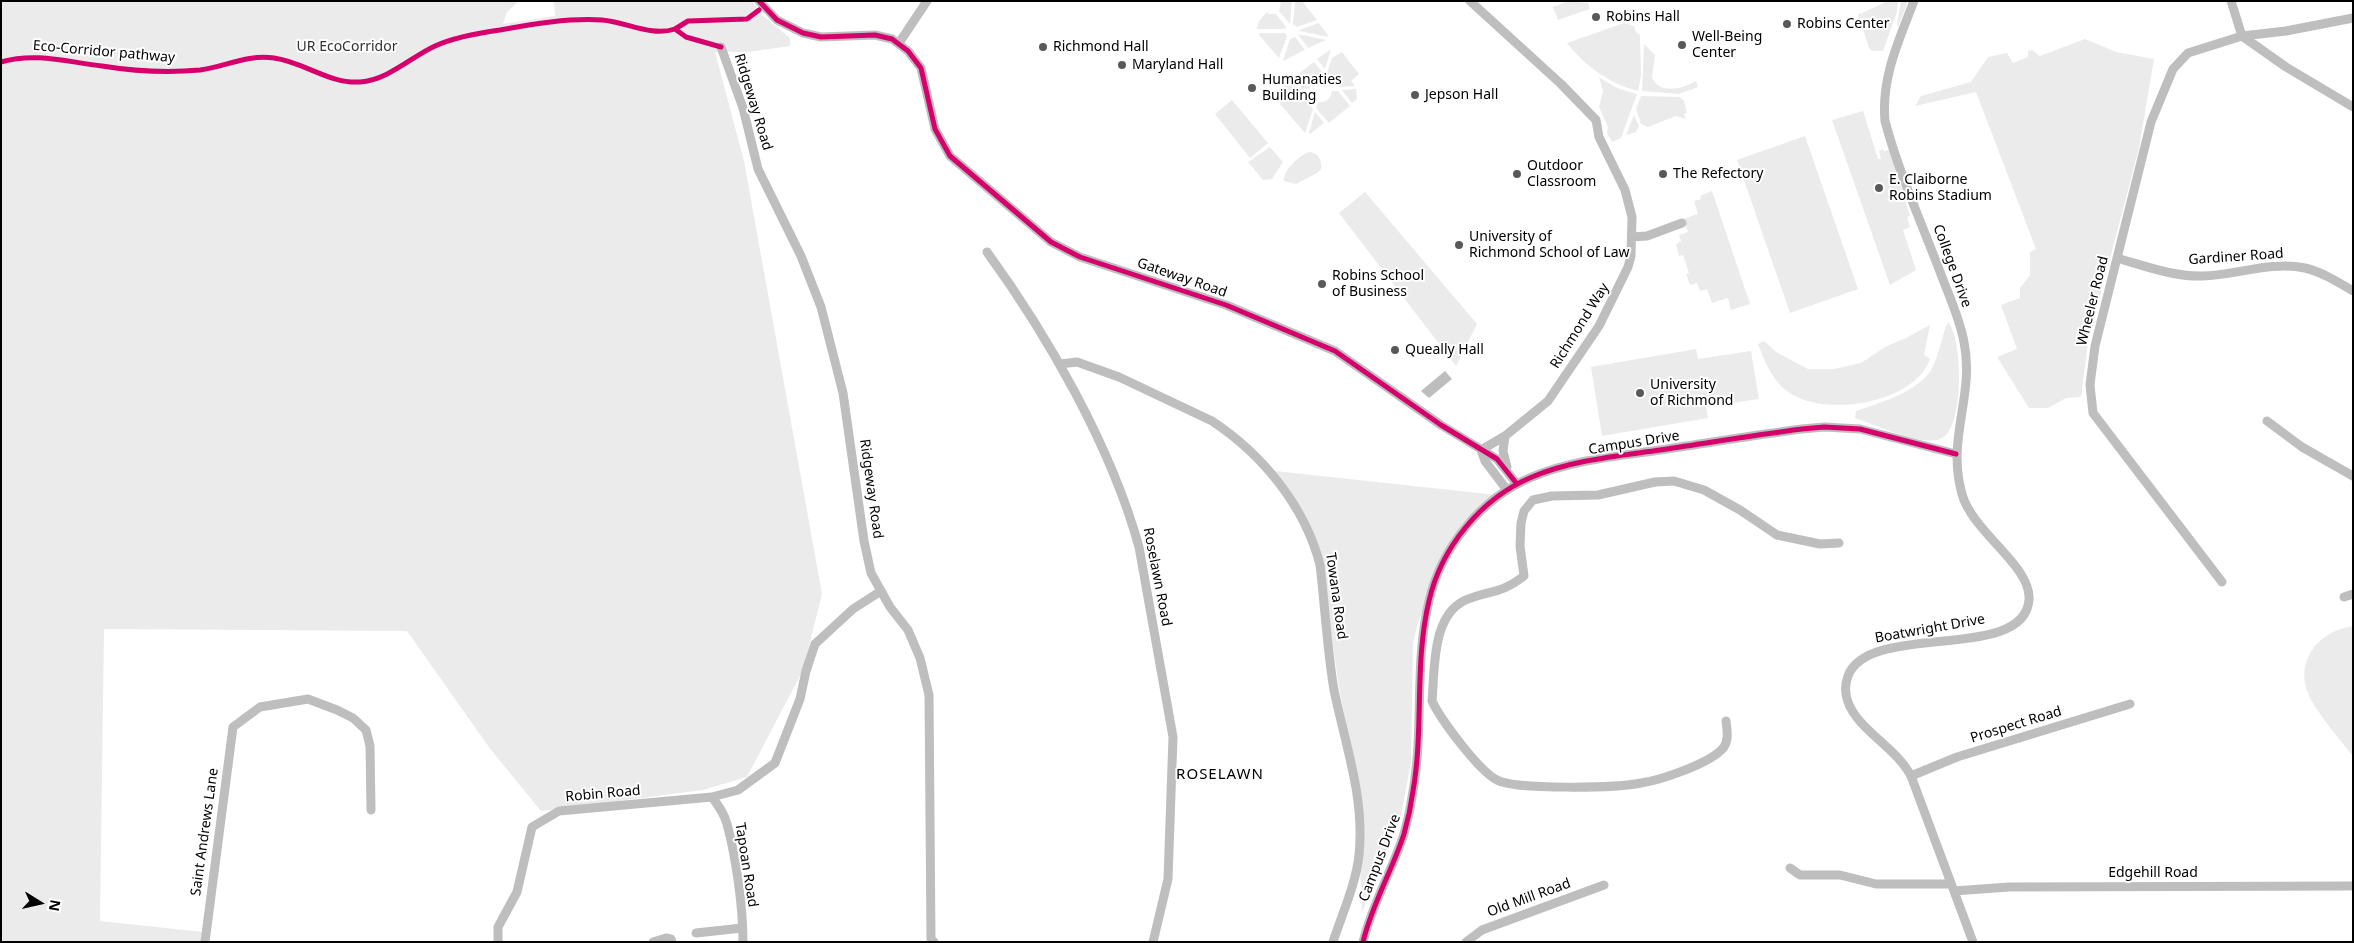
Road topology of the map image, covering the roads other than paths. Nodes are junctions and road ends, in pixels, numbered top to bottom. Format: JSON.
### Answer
{"nodes":[{"id":1,"x":759,"y":1,"type":"edge"},
{"id":2,"x":927,"y":1,"type":"edge"},
{"id":3,"x":1470,"y":1,"type":"edge"},
{"id":4,"x":1914,"y":1,"type":"edge"},
{"id":5,"x":2231,"y":1,"type":"edge"},
{"id":6,"x":2353,"y":18,"type":"edge"},
{"id":7,"x":2242,"y":36,"type":"junction"},
{"id":8,"x":899,"y":43,"type":"junction"},
{"id":9,"x":721,"y":47,"type":"dead end"},
{"id":10,"x":2353,"y":107,"type":"edge"},
{"id":11,"x":1682,"y":223,"type":"dead end"},
{"id":12,"x":1632,"y":237,"type":"junction"},
{"id":13,"x":986,"y":252,"type":"dead end"},
{"id":14,"x":2118,"y":258,"type":"junction"},
{"id":15,"x":2353,"y":291,"type":"edge"},
{"id":16,"x":1964,"y":341,"type":"joint"},
{"id":17,"x":1060,"y":364,"type":"junction"},
{"id":18,"x":2267,"y":421,"type":"dead end"},
{"id":19,"x":1505,"y":436,"type":"junction"},
{"id":20,"x":1482,"y":450,"type":"junction"},
{"id":21,"x":1956,"y":454,"type":"junction"},
{"id":22,"x":1510,"y":473,"type":"junction"},
{"id":23,"x":2353,"y":476,"type":"edge"},
{"id":24,"x":1517,"y":484,"type":"junction"},
{"id":25,"x":1507,"y":490,"type":"junction"},
{"id":26,"x":1839,"y":543,"type":"dead end"},
{"id":27,"x":2222,"y":582,"type":"dead end"},
{"id":28,"x":881,"y":591,"type":"junction"},
{"id":29,"x":1420,"y":689,"type":"junction"},
{"id":30,"x":1432,"y":701,"type":"junction"},
{"id":31,"x":2130,"y":704,"type":"dead end"},
{"id":32,"x":1726,"y":721,"type":"dead end"},
{"id":33,"x":1911,"y":776,"type":"junction"},
{"id":34,"x":712,"y":797,"type":"junction"},
{"id":35,"x":371,"y":810,"type":"dead end"},
{"id":36,"x":1790,"y":868,"type":"dead end"},
{"id":37,"x":1604,"y":885,"type":"dead end"},
{"id":38,"x":2353,"y":886,"type":"edge"},
{"id":39,"x":1952,"y":887,"type":"junction"},
{"id":40,"x":742,"y":928,"type":"junction"},
{"id":41,"x":696,"y":933,"type":"dead end"},
{"id":42,"x":205,"y":942,"type":"edge"},
{"id":43,"x":498,"y":942,"type":"edge"},
{"id":44,"x":653,"y":942,"type":"edge"},
{"id":45,"x":672,"y":942,"type":"edge"},
{"id":46,"x":743,"y":942,"type":"edge"},
{"id":47,"x":934,"y":942,"type":"edge"},
{"id":48,"x":1154,"y":942,"type":"edge"},
{"id":49,"x":1333,"y":942,"type":"edge"},
{"id":50,"x":1363,"y":942,"type":"edge"},
{"id":51,"x":1466,"y":942,"type":"edge"},
{"id":52,"x":1973,"y":942,"type":"edge"}],
"edges":[{"from":1,"to":8,"type":"street"},
{"from":2,"to":8,"type":"street"},
{"from":3,"to":12,"type":"street","name":"Richmond Way"},
{"from":4,"to":16,"type":"street","name":"College Drive"},
{"from":5,"to":7,"type":"street"},
{"from":6,"to":7,"type":"street","name":"Wheeler Road"},
{"from":7,"to":10,"type":"street"},
{"from":7,"to":14,"type":"street","name":"Wheeler Road"},
{"from":8,"to":20,"type":"street","name":"Gateway Road"},
{"from":9,"to":28,"type":"street","name":"Ridgeway Road"},
{"from":11,"to":12,"type":"street"},
{"from":12,"to":19,"type":"street","name":"Richmond Way"},
{"from":13,"to":17,"type":"street","name":"Roselawn Road"},
{"from":14,"to":15,"type":"street","name":"Gardiner Road"},
{"from":14,"to":27,"type":"street","name":"Wheeler Road"},
{"from":16,"to":21,"type":"street","name":"Boatwright Drive"},
{"from":17,"to":48,"type":"street","name":"Roselawn Road"},
{"from":17,"to":49,"type":"street","name":"Towana Road"},
{"from":18,"to":23,"type":"street"},
{"from":19,"to":20,"type":"street","name":"Richmond Way"},
{"from":19,"to":22,"type":"street","name":"Gateway Road"},
{"from":20,"to":22,"type":"street","name":"Gateway Road"},
{"from":20,"to":25,"type":"street"},
{"from":21,"to":24,"type":"street","name":"Campus Drive"},
{"from":21,"to":33,"type":"street","name":"Boatwright Drive"},
{"from":22,"to":24,"type":"street","name":"Gateway Road"},
{"from":24,"to":25,"type":"street","name":"Campus Drive"},
{"from":25,"to":29,"type":"street","name":"Campus Drive"},
{"from":26,"to":30,"type":"street"},
{"from":28,"to":34,"type":"street","name":"Robin Road"},
{"from":28,"to":47,"type":"street","name":"Ridgeway Road"},
{"from":29,"to":30,"type":"street"},
{"from":29,"to":50,"type":"street","name":"Campus Drive"},
{"from":30,"to":32,"type":"street"},
{"from":31,"to":33,"type":"street","name":"Prospect Road"},
{"from":33,"to":39,"type":"street","name":"Boatwright Drive"},
{"from":34,"to":40,"type":"street","name":"Tapoan Road"},
{"from":34,"to":43,"type":"street","name":"Robin Road"},
{"from":35,"to":42,"type":"street","name":"Saint Andrews Lane"},
{"from":36,"to":39,"type":"street"},
{"from":37,"to":51,"type":"street","name":"Old Mill Road"},
{"from":38,"to":39,"type":"street","name":"Edgehill Road"},
{"from":39,"to":52,"type":"street","name":"Boatwright Drive"},
{"from":40,"to":41,"type":"street"},
{"from":40,"to":46,"type":"street","name":"Tapoan Road"},
{"from":44,"to":45,"type":"street"}]}
